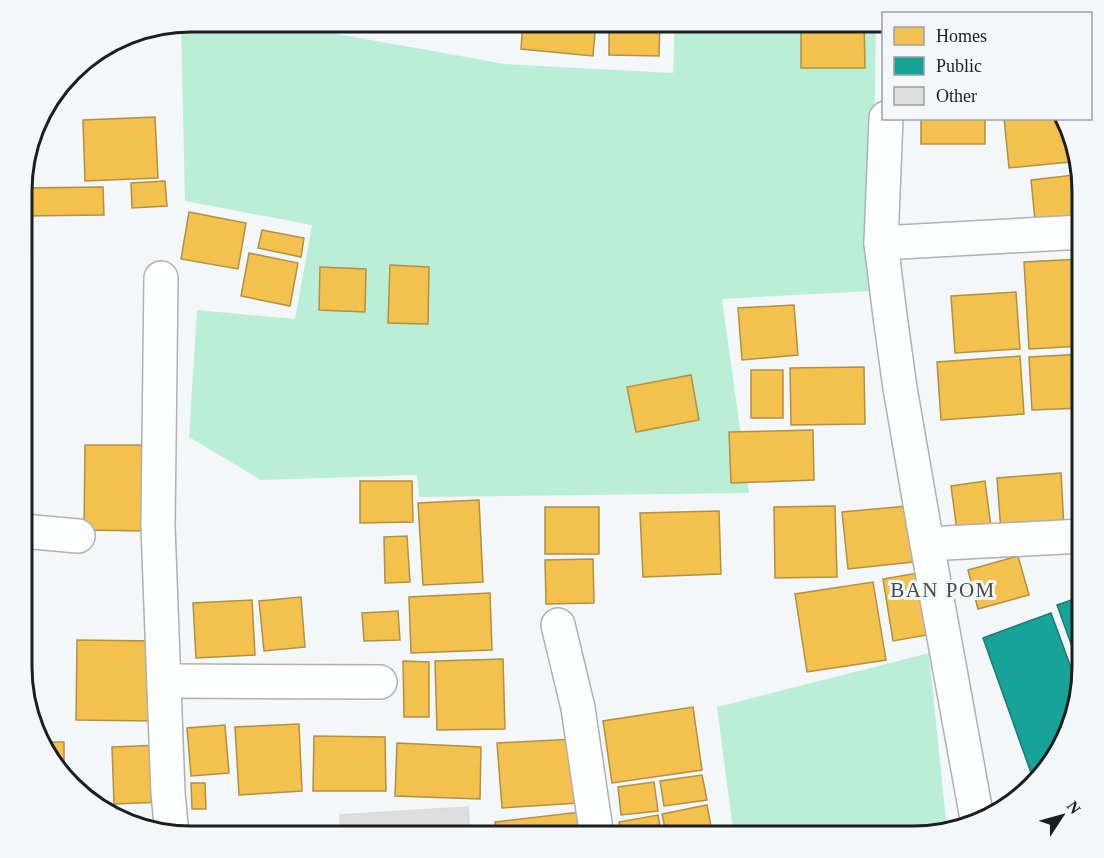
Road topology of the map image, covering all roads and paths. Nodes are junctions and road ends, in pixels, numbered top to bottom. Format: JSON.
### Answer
{"nodes":[{"id":1,"x":886,"y":120,"type":"edge"},
{"id":2,"x":1072,"y":233,"type":"edge"},
{"id":3,"x":881,"y":243,"type":"junction"},
{"id":4,"x":161,"y":278,"type":"dead end"},
{"id":5,"x":32,"y":532,"type":"edge"},
{"id":6,"x":78,"y":536,"type":"dead end"},
{"id":7,"x":1072,"y":537,"type":"edge"},
{"id":8,"x":927,"y":544,"type":"junction"},
{"id":9,"x":558,"y":625,"type":"dead end"},
{"id":10,"x":164,"y":681,"type":"junction"},
{"id":11,"x":380,"y":682,"type":"dead end"},
{"id":12,"x":976,"y":813,"type":"edge"},
{"id":13,"x":171,"y":825,"type":"edge"},
{"id":14,"x":595,"y":826,"type":"edge"}],
"edges":[{"from":1,"to":3,"type":"street"},
{"from":2,"to":3,"type":"street"},
{"from":3,"to":8,"type":"street"},
{"from":4,"to":10,"type":"street"},
{"from":5,"to":6,"type":"street"},
{"from":7,"to":8,"type":"street"},
{"from":8,"to":12,"type":"street"},
{"from":9,"to":14,"type":"street"},
{"from":10,"to":11,"type":"street"},
{"from":10,"to":13,"type":"street"}]}
